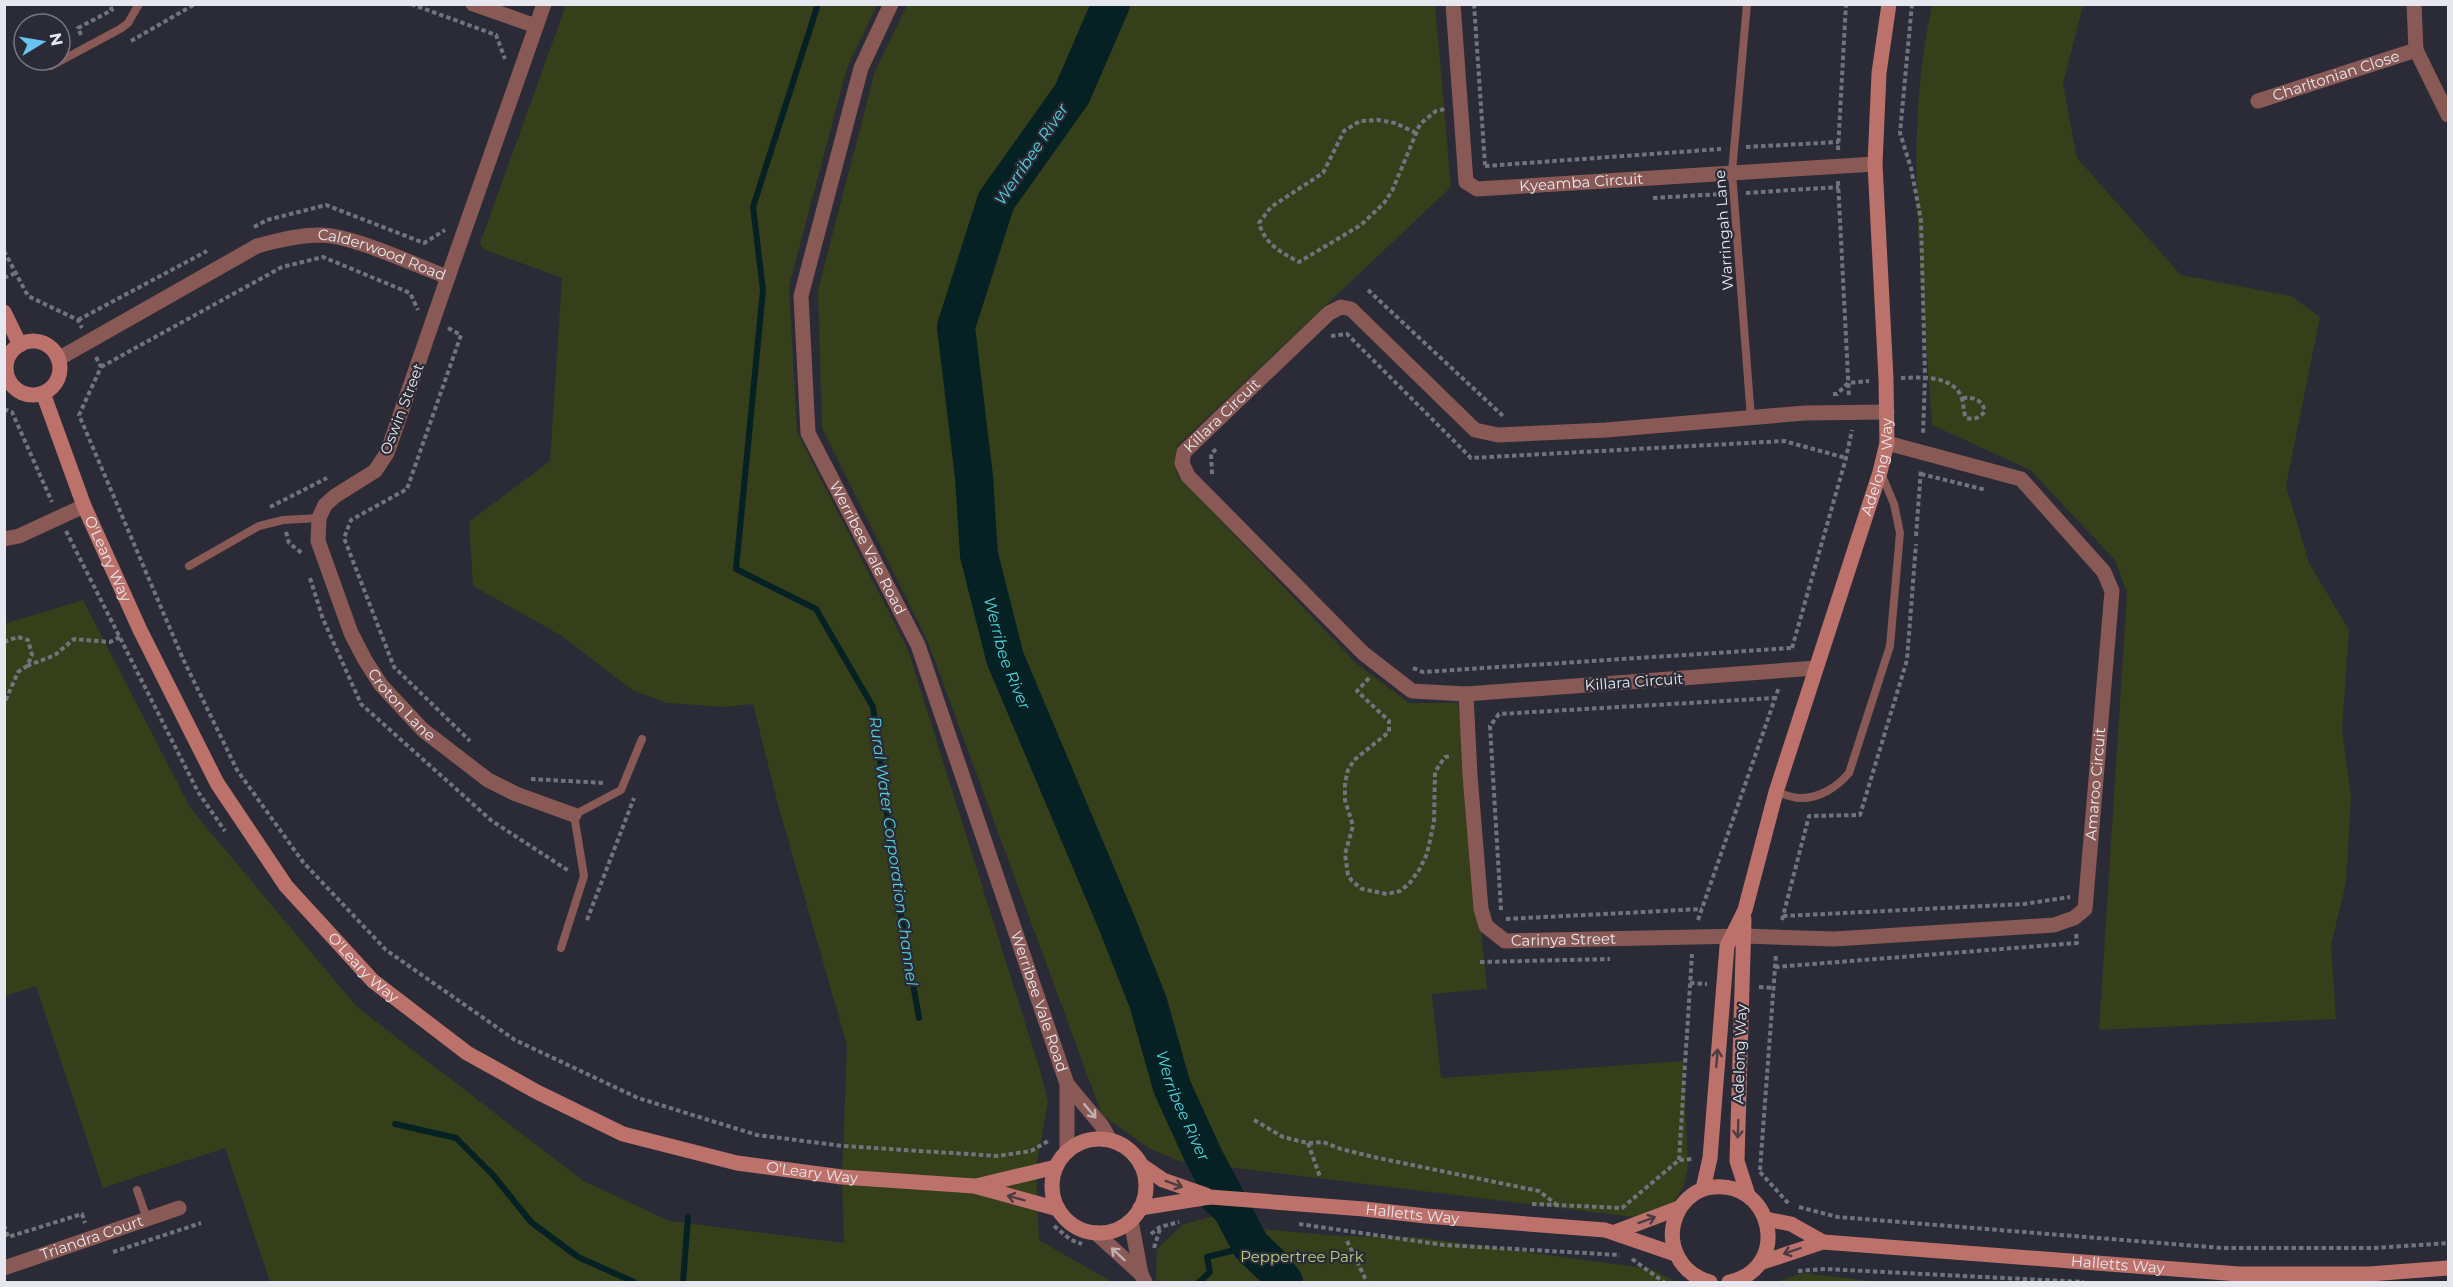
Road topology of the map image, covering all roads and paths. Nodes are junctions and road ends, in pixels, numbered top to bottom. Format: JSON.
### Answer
{"nodes":[{"id":1,"x":139,"y":4,"type":"edge"},
{"id":2,"x":195,"y":4,"type":"edge"},
{"id":3,"x":411,"y":4,"type":"edge"},
{"id":4,"x":473,"y":4,"type":"edge"},
{"id":5,"x":544,"y":4,"type":"edge"},
{"id":6,"x":891,"y":4,"type":"edge"},
{"id":7,"x":1453,"y":4,"type":"edge"},
{"id":8,"x":1747,"y":4,"type":"edge"},
{"id":9,"x":1845,"y":4,"type":"edge"},
{"id":10,"x":1888,"y":4,"type":"edge"},
{"id":11,"x":1912,"y":4,"type":"edge"},
{"id":12,"x":2414,"y":4,"type":"edge"},
{"id":13,"x":536,"y":26,"type":"junction"},
{"id":14,"x":122,"y":46,"type":"dead end"},
{"id":15,"x":2416,"y":50,"type":"junction"},
{"id":16,"x":72,"y":55,"type":"edge"},
{"id":17,"x":501,"y":69,"type":"dead end"},
{"id":18,"x":2258,"y":101,"type":"dead end"},
{"id":19,"x":1460,"y":107,"type":"junction"},
{"id":20,"x":2448,"y":115,"type":"edge"},
{"id":21,"x":1416,"y":133,"type":"junction"},
{"id":22,"x":1839,"y":141,"type":"junction"},
{"id":23,"x":1734,"y":148,"type":"junction"},
{"id":24,"x":1875,"y":164,"type":"junction"},
{"id":25,"x":1837,"y":165,"type":"junction"},
{"id":26,"x":1485,"y":166,"type":"dead end"},
{"id":27,"x":1732,"y":172,"type":"junction"},
{"id":28,"x":449,"y":220,"type":"dead end"},
{"id":29,"x":246,"y":231,"type":"dead end"},
{"id":30,"x":214,"y":248,"type":"dead end"},
{"id":31,"x":4,"y":251,"type":"edge"},
{"id":32,"x":18,"y":272,"type":"junction"},
{"id":33,"x":4,"y":278,"type":"edge"},
{"id":34,"x":448,"y":278,"type":"junction"},
{"id":35,"x":1368,"y":290,"type":"dead end"},
{"id":36,"x":4,"y":312,"type":"edge"},
{"id":37,"x":78,"y":320,"type":"junction"},
{"id":38,"x":434,"y":321,"type":"junction"},
{"id":39,"x":89,"y":343,"type":"junction"},
{"id":40,"x":1323,"y":344,"type":"dead end"},
{"id":41,"x":20,"y":345,"type":"junction"},
{"id":42,"x":58,"y":359,"type":"junction"},
{"id":43,"x":101,"y":368,"type":"junction"},
{"id":44,"x":5,"y":371,"type":"edge"},
{"id":45,"x":1925,"y":377,"type":"junction"},
{"id":46,"x":1886,"y":379,"type":"junction"},
{"id":47,"x":1848,"y":383,"type":"junction"},
{"id":48,"x":43,"y":393,"type":"junction"},
{"id":49,"x":1828,"y":394,"type":"dead end"},
{"id":50,"x":1962,"y":398,"type":"junction"},
{"id":51,"x":4,"y":409,"type":"edge"},
{"id":52,"x":1887,"y":412,"type":"junction"},
{"id":53,"x":1850,"y":414,"type":"junction"},
{"id":54,"x":1504,"y":417,"type":"dead end"},
{"id":55,"x":1751,"y":418,"type":"junction"},
{"id":56,"x":1887,"y":442,"type":"junction"},
{"id":57,"x":1219,"y":447,"type":"dead end"},
{"id":58,"x":1923,"y":450,"type":"junction"},
{"id":59,"x":1846,"y":458,"type":"junction"},
{"id":60,"x":1880,"y":472,"type":"junction"},
{"id":61,"x":1921,"y":474,"type":"junction"},
{"id":62,"x":329,"y":477,"type":"dead end"},
{"id":63,"x":1219,"y":481,"type":"dead end"},
{"id":64,"x":1994,"y":492,"type":"dead end"},
{"id":65,"x":84,"y":506,"type":"junction"},
{"id":66,"x":266,"y":509,"type":"dead end"},
{"id":67,"x":59,"y":518,"type":"junction"},
{"id":68,"x":319,"y":518,"type":"junction"},
{"id":69,"x":4,"y":539,"type":"edge"},
{"id":70,"x":189,"y":566,"type":"dead end"},
{"id":71,"x":120,"y":637,"type":"junction"},
{"id":72,"x":4,"y":642,"type":"edge"},
{"id":73,"x":1792,"y":648,"type":"junction"},
{"id":74,"x":27,"y":666,"type":"junction"},
{"id":75,"x":1380,"y":667,"type":"junction"},
{"id":76,"x":1412,"y":667,"type":"dead end"},
{"id":77,"x":1816,"y":668,"type":"junction"},
{"id":78,"x":1785,"y":670,"type":"junction"},
{"id":79,"x":1466,"y":694,"type":"junction"},
{"id":80,"x":1775,"y":698,"type":"junction"},
{"id":81,"x":4,"y":704,"type":"edge"},
{"id":82,"x":642,"y":739,"type":"dead end"},
{"id":83,"x":476,"y":747,"type":"dead end"},
{"id":84,"x":1469,"y":753,"type":"junction"},
{"id":85,"x":520,"y":779,"type":"dead end"},
{"id":86,"x":621,"y":790,"type":"junction"},
{"id":87,"x":1776,"y":792,"type":"junction"},
{"id":88,"x":574,"y":815,"type":"junction"},
{"id":89,"x":225,"y":831,"type":"dead end"},
{"id":90,"x":2072,"y":887,"type":"dead end"},
{"id":91,"x":1702,"y":909,"type":"junction"},
{"id":92,"x":1783,"y":916,"type":"junction"},
{"id":93,"x":586,"y":925,"type":"dead end"},
{"id":94,"x":1738,"y":936,"type":"junction"},
{"id":95,"x":1692,"y":937,"type":"junction"},
{"id":96,"x":1778,"y":937,"type":"junction"},
{"id":97,"x":561,"y":948,"type":"dead end"},
{"id":98,"x":1680,"y":956,"type":"dead end"},
{"id":99,"x":1692,"y":956,"type":"junction"},
{"id":100,"x":1621,"y":958,"type":"dead end"},
{"id":101,"x":1480,"y":962,"type":"dead end"},
{"id":102,"x":1066,"y":1084,"type":"junction"},
{"id":103,"x":1254,"y":1120,"type":"dead end"},
{"id":104,"x":1069,"y":1124,"type":"junction"},
{"id":105,"x":1110,"y":1140,"type":"junction"},
{"id":106,"x":1308,"y":1143,"type":"junction"},
{"id":107,"x":1067,"y":1152,"type":"junction"},
{"id":108,"x":1737,"y":1161,"type":"junction"},
{"id":109,"x":1141,"y":1166,"type":"junction"},
{"id":110,"x":1056,"y":1167,"type":"junction"},
{"id":111,"x":1760,"y":1171,"type":"junction"},
{"id":112,"x":1320,"y":1177,"type":"dead end"},
{"id":113,"x":974,"y":1186,"type":"junction"},
{"id":114,"x":1703,"y":1189,"type":"junction"},
{"id":115,"x":137,"y":1190,"type":"dead end"},
{"id":116,"x":1748,"y":1195,"type":"junction"},
{"id":117,"x":1210,"y":1197,"type":"junction"},
{"id":118,"x":1161,"y":1204,"type":"junction"},
{"id":119,"x":1523,"y":1204,"type":"dead end"},
{"id":120,"x":1558,"y":1205,"type":"junction"},
{"id":121,"x":179,"y":1208,"type":"dead end"},
{"id":122,"x":1679,"y":1208,"type":"junction"},
{"id":123,"x":1058,"y":1209,"type":"junction"},
{"id":124,"x":1136,"y":1214,"type":"junction"},
{"id":125,"x":147,"y":1219,"type":"junction"},
{"id":126,"x":1766,"y":1219,"type":"junction"},
{"id":127,"x":1181,"y":1221,"type":"dead end"},
{"id":128,"x":1044,"y":1223,"type":"dead end"},
{"id":129,"x":1160,"y":1227,"type":"junction"},
{"id":130,"x":1615,"y":1232,"type":"junction"},
{"id":131,"x":1096,"y":1233,"type":"junction"},
{"id":132,"x":1360,"y":1233,"type":"dead end"},
{"id":133,"x":8,"y":1238,"type":"dead end"},
{"id":134,"x":1347,"y":1241,"type":"dead end"},
{"id":135,"x":1823,"y":1242,"type":"junction"},
{"id":136,"x":4,"y":1243,"type":"edge"},
{"id":137,"x":2448,"y":1243,"type":"edge"},
{"id":138,"x":1137,"y":1245,"type":"junction"},
{"id":139,"x":1112,"y":1248,"type":"junction"},
{"id":140,"x":1153,"y":1252,"type":"dead end"},
{"id":141,"x":1676,"y":1254,"type":"junction"},
{"id":142,"x":1760,"y":1263,"type":"junction"},
{"id":143,"x":4,"y":1268,"type":"edge"},
{"id":144,"x":2448,"y":1268,"type":"edge"},
{"id":145,"x":1790,"y":1271,"type":"dead end"},
{"id":146,"x":1143,"y":1278,"type":"edge"},
{"id":147,"x":1367,"y":1282,"type":"edge"},
{"id":148,"x":1664,"y":1282,"type":"edge"},
{"id":149,"x":1710,"y":1282,"type":"edge"},
{"id":150,"x":1730,"y":1282,"type":"edge"},
{"id":151,"x":2092,"y":1282,"type":"edge"}],
"edges":[{"from":1,"to":16,"type":"lane"},
{"from":2,"to":14,"type":"path"},
{"from":3,"to":17,"type":"path"},
{"from":4,"to":13,"type":"street"},
{"from":5,"to":13,"type":"street","name":"Calderwood Road"},
{"from":6,"to":102,"type":"street","name":"Werribee Vale Road"},
{"from":7,"to":19,"type":"street","name":"Kyeamba Circuit"},
{"from":8,"to":23,"type":"lane","name":"Warringah Lane"},
{"from":9,"to":22,"type":"path"},
{"from":10,"to":24,"type":"street","name":"Adelong Way"},
{"from":11,"to":45,"type":"path"},
{"from":12,"to":15,"type":"street"},
{"from":13,"to":34,"type":"street","name":"Calderwood Road"},
{"from":15,"to":18,"type":"street","name":"Charltonian Close"},
{"from":15,"to":20,"type":"street"},
{"from":19,"to":21,"type":"path"},
{"from":19,"to":27,"type":"street","name":"Kyeamba Circuit"},
{"from":21,"to":21,"type":"path"},
{"from":22,"to":23,"type":"path"},
{"from":22,"to":25,"type":"path"},
{"from":23,"to":26,"type":"path"},
{"from":23,"to":27,"type":"lane","name":"Warringah Lane"},
{"from":24,"to":25,"type":"street","name":"Kyeamba Circuit"},
{"from":24,"to":46,"type":"street","name":"Adelong Way"},
{"from":25,"to":27,"type":"street","name":"Kyeamba Circuit"},
{"from":25,"to":47,"type":"path"},
{"from":27,"to":55,"type":"lane","name":"Warringah Lane"},
{"from":28,"to":29,"type":"path"},
{"from":30,"to":37,"type":"path"},
{"from":31,"to":32,"type":"path"},
{"from":32,"to":33,"type":"path"},
{"from":32,"to":37,"type":"path"},
{"from":34,"to":38,"type":"street","name":"Oswin Street"},
{"from":34,"to":39,"type":"street","name":"Calderwood Road"},
{"from":35,"to":54,"type":"path"},
{"from":36,"to":41,"type":"street"},
{"from":37,"to":39,"type":"path"},
{"from":38,"to":43,"type":"path"},
{"from":38,"to":68,"type":"street","name":"Oswin Street"},
{"from":38,"to":83,"type":"path"},
{"from":39,"to":42,"type":"street","name":"Calderwood Road"},
{"from":39,"to":43,"type":"path"},
{"from":40,"to":59,"type":"path"},
{"from":41,"to":42,"type":"street"},
{"from":41,"to":44,"type":"street"},
{"from":42,"to":48,"type":"street"},
{"from":43,"to":104,"type":"path"},
{"from":44,"to":48,"type":"street"},
{"from":45,"to":46,"type":"path"},
{"from":45,"to":50,"type":"path"},
{"from":45,"to":58,"type":"path"},
{"from":46,"to":47,"type":"path"},
{"from":46,"to":52,"type":"street","name":"Adelong Way"},
{"from":47,"to":49,"type":"path"},
{"from":47,"to":53,"type":"path"},
{"from":48,"to":65,"type":"street","name":"O'Leary Way"},
{"from":50,"to":50,"type":"path"},
{"from":51,"to":67,"type":"path"},
{"from":52,"to":53,"type":"street","name":"Killara Circuit"},
{"from":52,"to":56,"type":"street","name":"Adelong Way"},
{"from":53,"to":55,"type":"street","name":"Killara Circuit"},
{"from":53,"to":59,"type":"path"},
{"from":55,"to":75,"type":"street","name":"Killara Circuit"},
{"from":56,"to":58,"type":"street","name":"Amaroo Circuit"},
{"from":56,"to":60,"type":"street","name":"Adelong Way"},
{"from":57,"to":63,"type":"path"},
{"from":58,"to":61,"type":"path"},
{"from":58,"to":96,"type":"street","name":"Amaroo Circuit"},
{"from":59,"to":73,"type":"path"},
{"from":60,"to":77,"type":"street","name":"Adelong Way"},
{"from":60,"to":87,"type":"lane"},
{"from":61,"to":64,"type":"path"},
{"from":61,"to":92,"type":"path"},
{"from":62,"to":66,"type":"path"},
{"from":65,"to":67,"type":"street"},
{"from":65,"to":113,"type":"street","name":"O'Leary Way"},
{"from":67,"to":69,"type":"street"},
{"from":67,"to":71,"type":"path"},
{"from":68,"to":70,"type":"lane"},
{"from":68,"to":88,"type":"street","name":"Croton Lane"},
{"from":71,"to":74,"type":"path"},
{"from":71,"to":89,"type":"path"},
{"from":72,"to":74,"type":"path"},
{"from":73,"to":76,"type":"path"},
{"from":73,"to":78,"type":"path"},
{"from":74,"to":81,"type":"path"},
{"from":75,"to":79,"type":"street","name":"Killara Circuit"},
{"from":75,"to":84,"type":"path"},
{"from":77,"to":78,"type":"street","name":"Killara Circuit"},
{"from":77,"to":87,"type":"street","name":"Adelong Way"},
{"from":78,"to":79,"type":"street","name":"Killara Circuit"},
{"from":78,"to":80,"type":"path"},
{"from":79,"to":84,"type":"street","name":"Carinya Street"},
{"from":80,"to":91,"type":"path"},
{"from":80,"to":91,"type":"path"},
{"from":82,"to":86,"type":"lane"},
{"from":84,"to":95,"type":"street","name":"Carinya Street"},
{"from":85,"to":86,"type":"path"},
{"from":86,"to":88,"type":"lane"},
{"from":86,"to":93,"type":"path"},
{"from":87,"to":94,"type":"street","name":"Adelong Way"},
{"from":88,"to":97,"type":"lane"},
{"from":90,"to":92,"type":"path"},
{"from":91,"to":95,"type":"path"},
{"from":92,"to":96,"type":"path"},
{"from":94,"to":95,"type":"street","name":"Carinya Street"},
{"from":94,"to":96,"type":"street","name":"Amaroo Circuit"},
{"from":94,"to":108,"type":"street","name":"Adelong Way","one_way":true},
{"from":114,"to":94,"type":"street","name":"Adelong Way","one_way":true},
{"from":95,"to":99,"type":"path"},
{"from":96,"to":111,"type":"path"},
{"from":98,"to":99,"type":"path"},
{"from":99,"to":120,"type":"path"},
{"from":100,"to":101,"type":"path"},
{"from":102,"to":104,"type":"street","name":"Werribee Vale Road"},
{"from":102,"to":105,"type":"street","name":"Werribee Vale Road","one_way":true},
{"from":103,"to":106,"type":"path"},
{"from":104,"to":107,"type":"street","name":"Werribee Vale Road"},
{"from":105,"to":107,"type":"street"},
{"from":105,"to":109,"type":"street"},
{"from":106,"to":112,"type":"path"},
{"from":106,"to":120,"type":"path"},
{"from":107,"to":110,"type":"street"},
{"from":108,"to":111,"type":"path"},
{"from":108,"to":116,"type":"street","name":"Adelong Way"},
{"from":109,"to":117,"type":"street","name":"Halletts Way","one_way":true},
{"from":109,"to":124,"type":"street"},
{"from":110,"to":113,"type":"street","name":"O'Leary Way"},
{"from":110,"to":123,"type":"street"},
{"from":111,"to":137,"type":"path"},
{"from":123,"to":113,"type":"street","name":"O'Leary Way","one_way":true},
{"from":114,"to":116,"type":"street"},
{"from":114,"to":122,"type":"street"},
{"from":115,"to":125,"type":"lane"},
{"from":116,"to":126,"type":"street","name":"Adelong Way"},
{"from":117,"to":118,"type":"street","name":"Halletts Way"},
{"from":117,"to":130,"type":"street","name":"Halletts Way"},
{"from":118,"to":124,"type":"street","name":"Halletts Way"},
{"from":118,"to":129,"type":"path"},
{"from":119,"to":120,"type":"path"},
{"from":121,"to":125,"type":"street","name":"Triandra Court"},
{"from":130,"to":122,"type":"street","one_way":true},
{"from":122,"to":141,"type":"street"},
{"from":123,"to":131,"type":"street"},
{"from":124,"to":131,"type":"street"},
{"from":124,"to":138,"type":"street"},
{"from":125,"to":143,"type":"street","name":"Triandra Court"},
{"from":126,"to":135,"type":"street","name":"Halletts Way"},
{"from":126,"to":142,"type":"street"},
{"from":127,"to":129,"type":"path"},
{"from":128,"to":139,"type":"path"},
{"from":129,"to":138,"type":"path"},
{"from":129,"to":140,"type":"path"},
{"from":130,"to":141,"type":"street"},
{"from":131,"to":139,"type":"street"},
{"from":132,"to":148,"type":"path"},
{"from":133,"to":136,"type":"path"},
{"from":134,"to":147,"type":"path"},
{"from":135,"to":142,"type":"street","name":"Halletts Way","one_way":true},
{"from":135,"to":144,"type":"street","name":"Halletts Way"},
{"from":138,"to":146,"type":"street"},
{"from":146,"to":139,"type":"street","one_way":true},
{"from":141,"to":149,"type":"street"},
{"from":142,"to":150,"type":"street","name":"Halletts Way"},
{"from":145,"to":151,"type":"path"}]}
